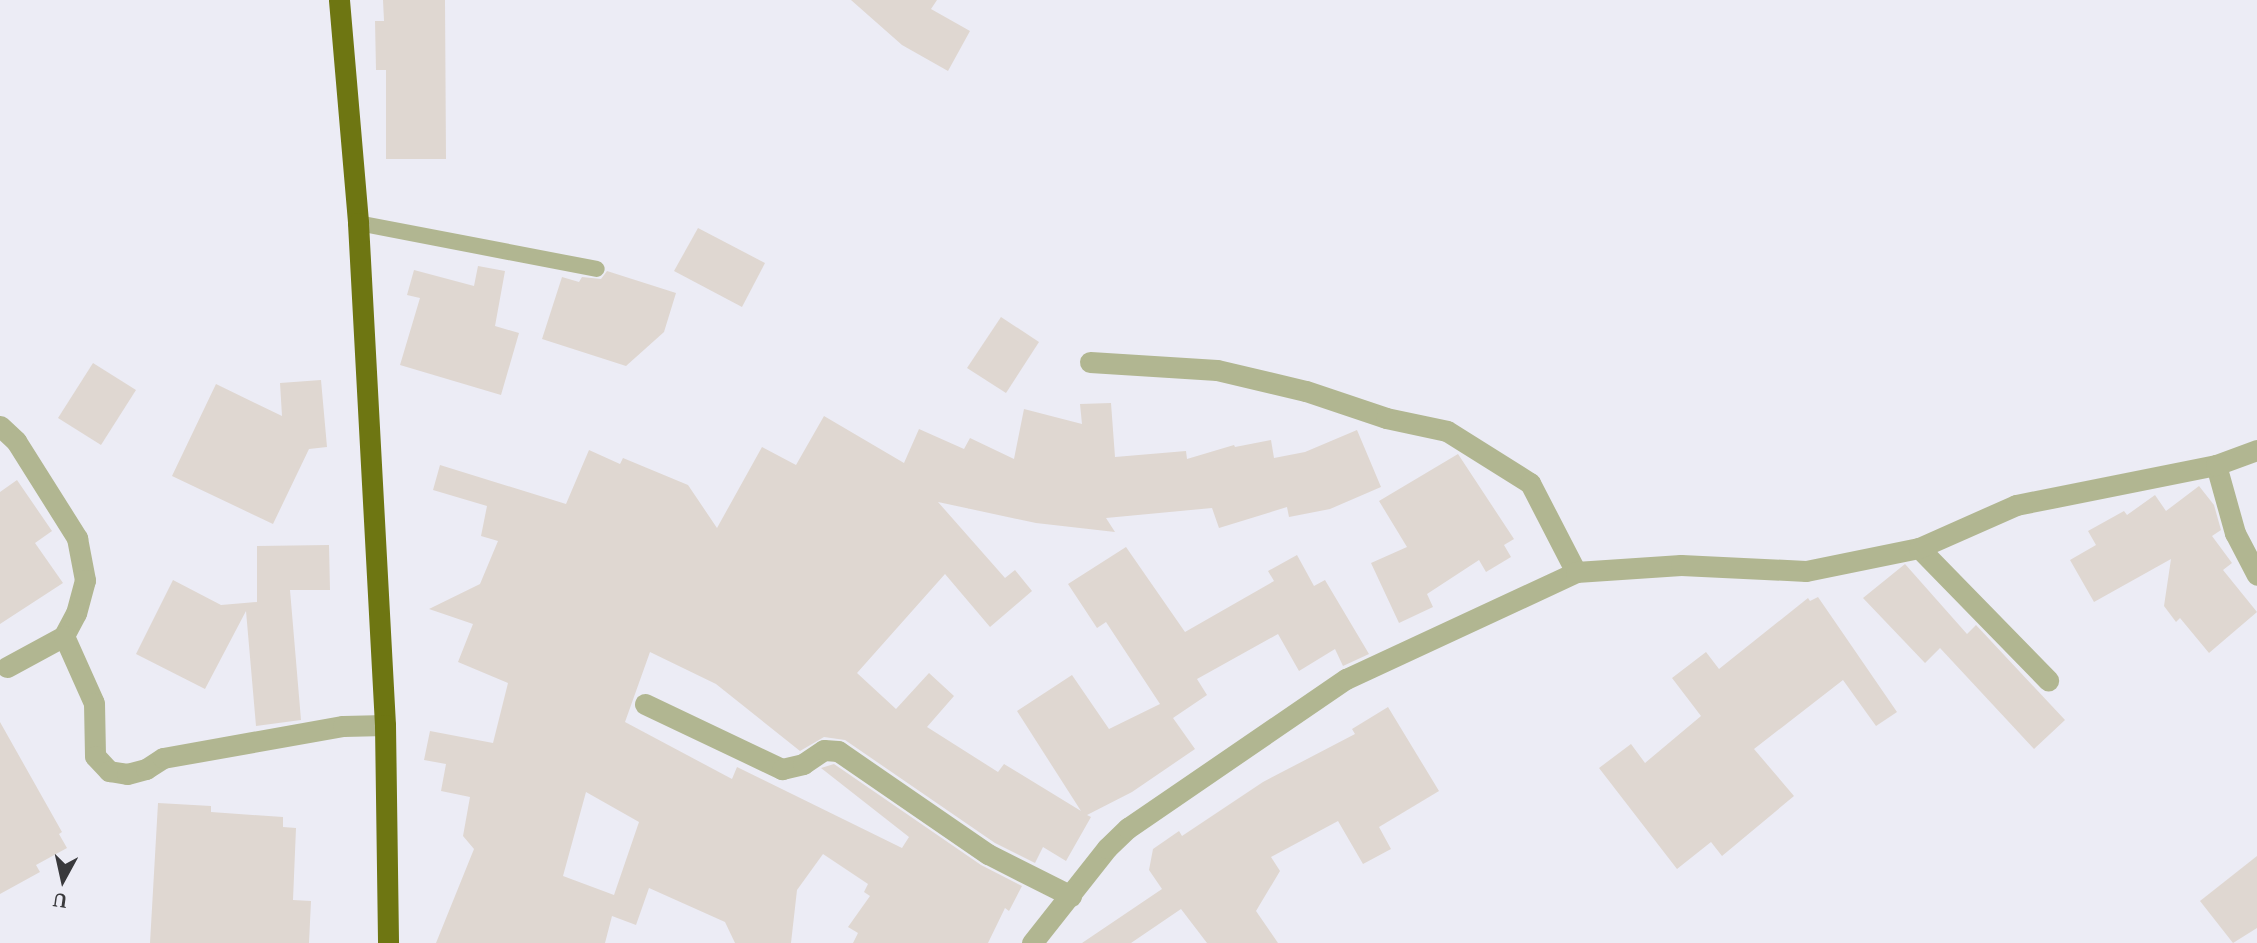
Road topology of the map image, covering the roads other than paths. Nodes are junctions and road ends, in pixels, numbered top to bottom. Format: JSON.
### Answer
{"nodes":[{"id":1,"x":339,"y":0,"type":"edge"},
{"id":2,"x":358,"y":223,"type":"junction"},
{"id":3,"x":597,"y":269,"type":"dead end"},
{"id":4,"x":1090,"y":362,"type":"dead end"},
{"id":5,"x":0,"y":426,"type":"edge"},
{"id":6,"x":2257,"y":450,"type":"edge"},
{"id":7,"x":2216,"y":465,"type":"junction"},
{"id":8,"x":1919,"y":548,"type":"junction"},
{"id":9,"x":1576,"y":572,"type":"junction"},
{"id":10,"x":2257,"y":575,"type":"edge"},
{"id":11,"x":64,"y":636,"type":"junction"},
{"id":12,"x":7,"y":667,"type":"dead end"},
{"id":13,"x":2048,"y":680,"type":"dead end"},
{"id":14,"x":645,"y":704,"type":"dead end"},
{"id":15,"x":385,"y":726,"type":"junction"},
{"id":16,"x":1072,"y":896,"type":"junction"},
{"id":17,"x":388,"y":943,"type":"edge"},
{"id":18,"x":1032,"y":943,"type":"edge"}],
"edges":[{"from":1,"to":2,"type":"highway"},
{"from":2,"to":3,"type":"lane"},
{"from":2,"to":15,"type":"highway"},
{"from":4,"to":9,"type":"street"},
{"from":5,"to":11,"type":"street"},
{"from":6,"to":7,"type":"street"},
{"from":7,"to":8,"type":"street"},
{"from":7,"to":10,"type":"street"},
{"from":8,"to":9,"type":"street"},
{"from":8,"to":13,"type":"street"},
{"from":9,"to":16,"type":"street"},
{"from":11,"to":12,"type":"street"},
{"from":11,"to":15,"type":"street"},
{"from":14,"to":16,"type":"street"},
{"from":15,"to":17,"type":"highway"},
{"from":16,"to":18,"type":"street"}]}
